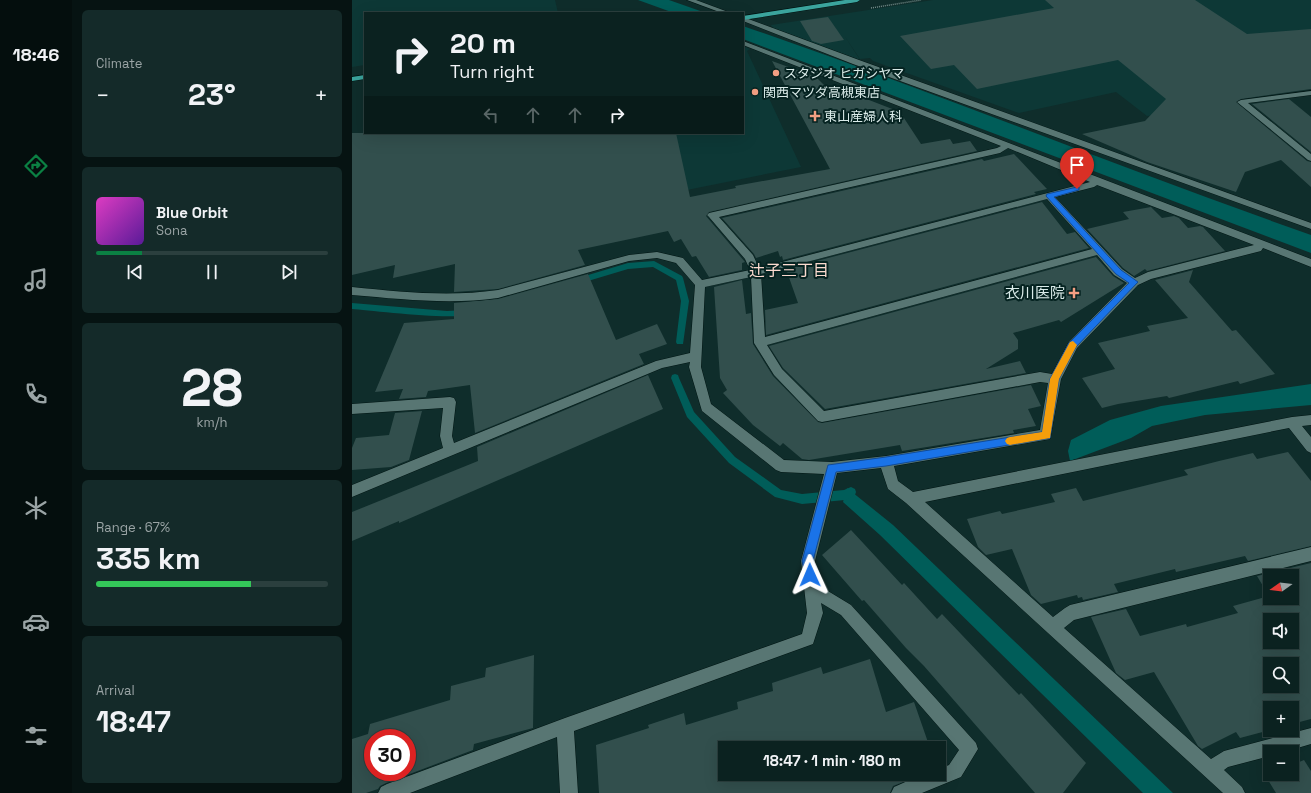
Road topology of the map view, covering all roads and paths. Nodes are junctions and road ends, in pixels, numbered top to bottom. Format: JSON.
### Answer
{"nodes":[{"id":1,"x":690,"y":0,"type":"edge"},
{"id":2,"x":857,"y":0,"type":"edge"},
{"id":3,"x":725,"y":12,"type":"edge"},
{"id":4,"x":744,"y":19,"type":"edge"},
{"id":5,"x":744,"y":19,"type":"edge"},
{"id":6,"x":744,"y":43,"type":"edge"},
{"id":7,"x":364,"y":77,"type":"edge"},
{"id":8,"x":352,"y":79,"type":"edge"},
{"id":9,"x":1310,"y":94,"type":"edge"},
{"id":10,"x":1007,"y":145,"type":"junction"},
{"id":11,"x":1311,"y":158,"type":"edge"},
{"id":12,"x":1096,"y":181,"type":"junction"},
{"id":13,"x":1049,"y":196,"type":"junction"},
{"id":14,"x":1311,"y":226,"type":"edge"},
{"id":15,"x":1260,"y":243,"type":"junction"},
{"id":16,"x":1098,"y":252,"type":"junction"},
{"id":17,"x":1311,"y":263,"type":"edge"},
{"id":18,"x":756,"y":272,"type":"junction"},
{"id":19,"x":1134,"y":282,"type":"junction"},
{"id":20,"x":700,"y":284,"type":"junction"},
{"id":21,"x":352,"y":291,"type":"edge"},
{"id":22,"x":760,"y":343,"type":"junction"},
{"id":23,"x":696,"y":356,"type":"junction"},
{"id":24,"x":1055,"y":379,"type":"junction"},
{"id":25,"x":352,"y":409,"type":"edge"},
{"id":26,"x":1311,"y":420,"type":"edge"},
{"id":27,"x":1292,"y":422,"type":"junction"},
{"id":28,"x":1311,"y":447,"type":"edge"},
{"id":29,"x":450,"y":450,"type":"junction"},
{"id":30,"x":886,"y":462,"type":"junction"},
{"id":31,"x":831,"y":472,"type":"junction"},
{"id":32,"x":352,"y":491,"type":"edge"},
{"id":33,"x":911,"y":499,"type":"junction"},
{"id":34,"x":1311,"y":554,"type":"edge"},
{"id":35,"x":812,"y":589,"type":"junction"},
{"id":36,"x":1053,"y":627,"type":"junction"},
{"id":37,"x":565,"y":726,"type":"junction"},
{"id":38,"x":1311,"y":736,"type":"edge"},
{"id":39,"x":1210,"y":769,"type":"junction"},
{"id":40,"x":387,"y":793,"type":"edge"},
{"id":41,"x":569,"y":793,"type":"edge"},
{"id":42,"x":900,"y":793,"type":"edge"},
{"id":43,"x":1236,"y":793,"type":"edge"}],
"edges":[{"from":1,"to":3,"type":"street"},
{"from":2,"to":4,"type":"highway"},
{"from":5,"to":14,"type":"street"},
{"from":6,"to":10,"type":"street"},
{"from":7,"to":8,"type":"highway"},
{"from":9,"to":11,"type":"street"},
{"from":10,"to":12,"type":"street"},
{"from":10,"to":18,"type":"street"},
{"from":12,"to":13,"type":"street"},
{"from":12,"to":15,"type":"street"},
{"from":13,"to":16,"type":"street"},
{"from":13,"to":18,"type":"street"},
{"from":15,"to":17,"type":"street"},
{"from":15,"to":19,"type":"street"},
{"from":16,"to":19,"type":"street"},
{"from":16,"to":22,"type":"street"},
{"from":18,"to":20,"type":"street"},
{"from":18,"to":22,"type":"street"},
{"from":19,"to":24,"type":"street"},
{"from":20,"to":21,"type":"street"},
{"from":20,"to":23,"type":"street"},
{"from":22,"to":24,"type":"street"},
{"from":23,"to":29,"type":"street"},
{"from":23,"to":31,"type":"street"},
{"from":24,"to":30,"type":"street"},
{"from":25,"to":29,"type":"street"},
{"from":26,"to":27,"type":"street"},
{"from":27,"to":28,"type":"street"},
{"from":27,"to":33,"type":"street"},
{"from":29,"to":32,"type":"street"},
{"from":30,"to":31,"type":"street"},
{"from":30,"to":33,"type":"street"},
{"from":31,"to":35,"type":"street"},
{"from":33,"to":36,"type":"street"},
{"from":34,"to":36,"type":"street"},
{"from":35,"to":37,"type":"street"},
{"from":35,"to":42,"type":"street"},
{"from":36,"to":39,"type":"street"},
{"from":37,"to":40,"type":"street"},
{"from":37,"to":41,"type":"street"},
{"from":38,"to":39,"type":"street"},
{"from":39,"to":43,"type":"street"}]}
